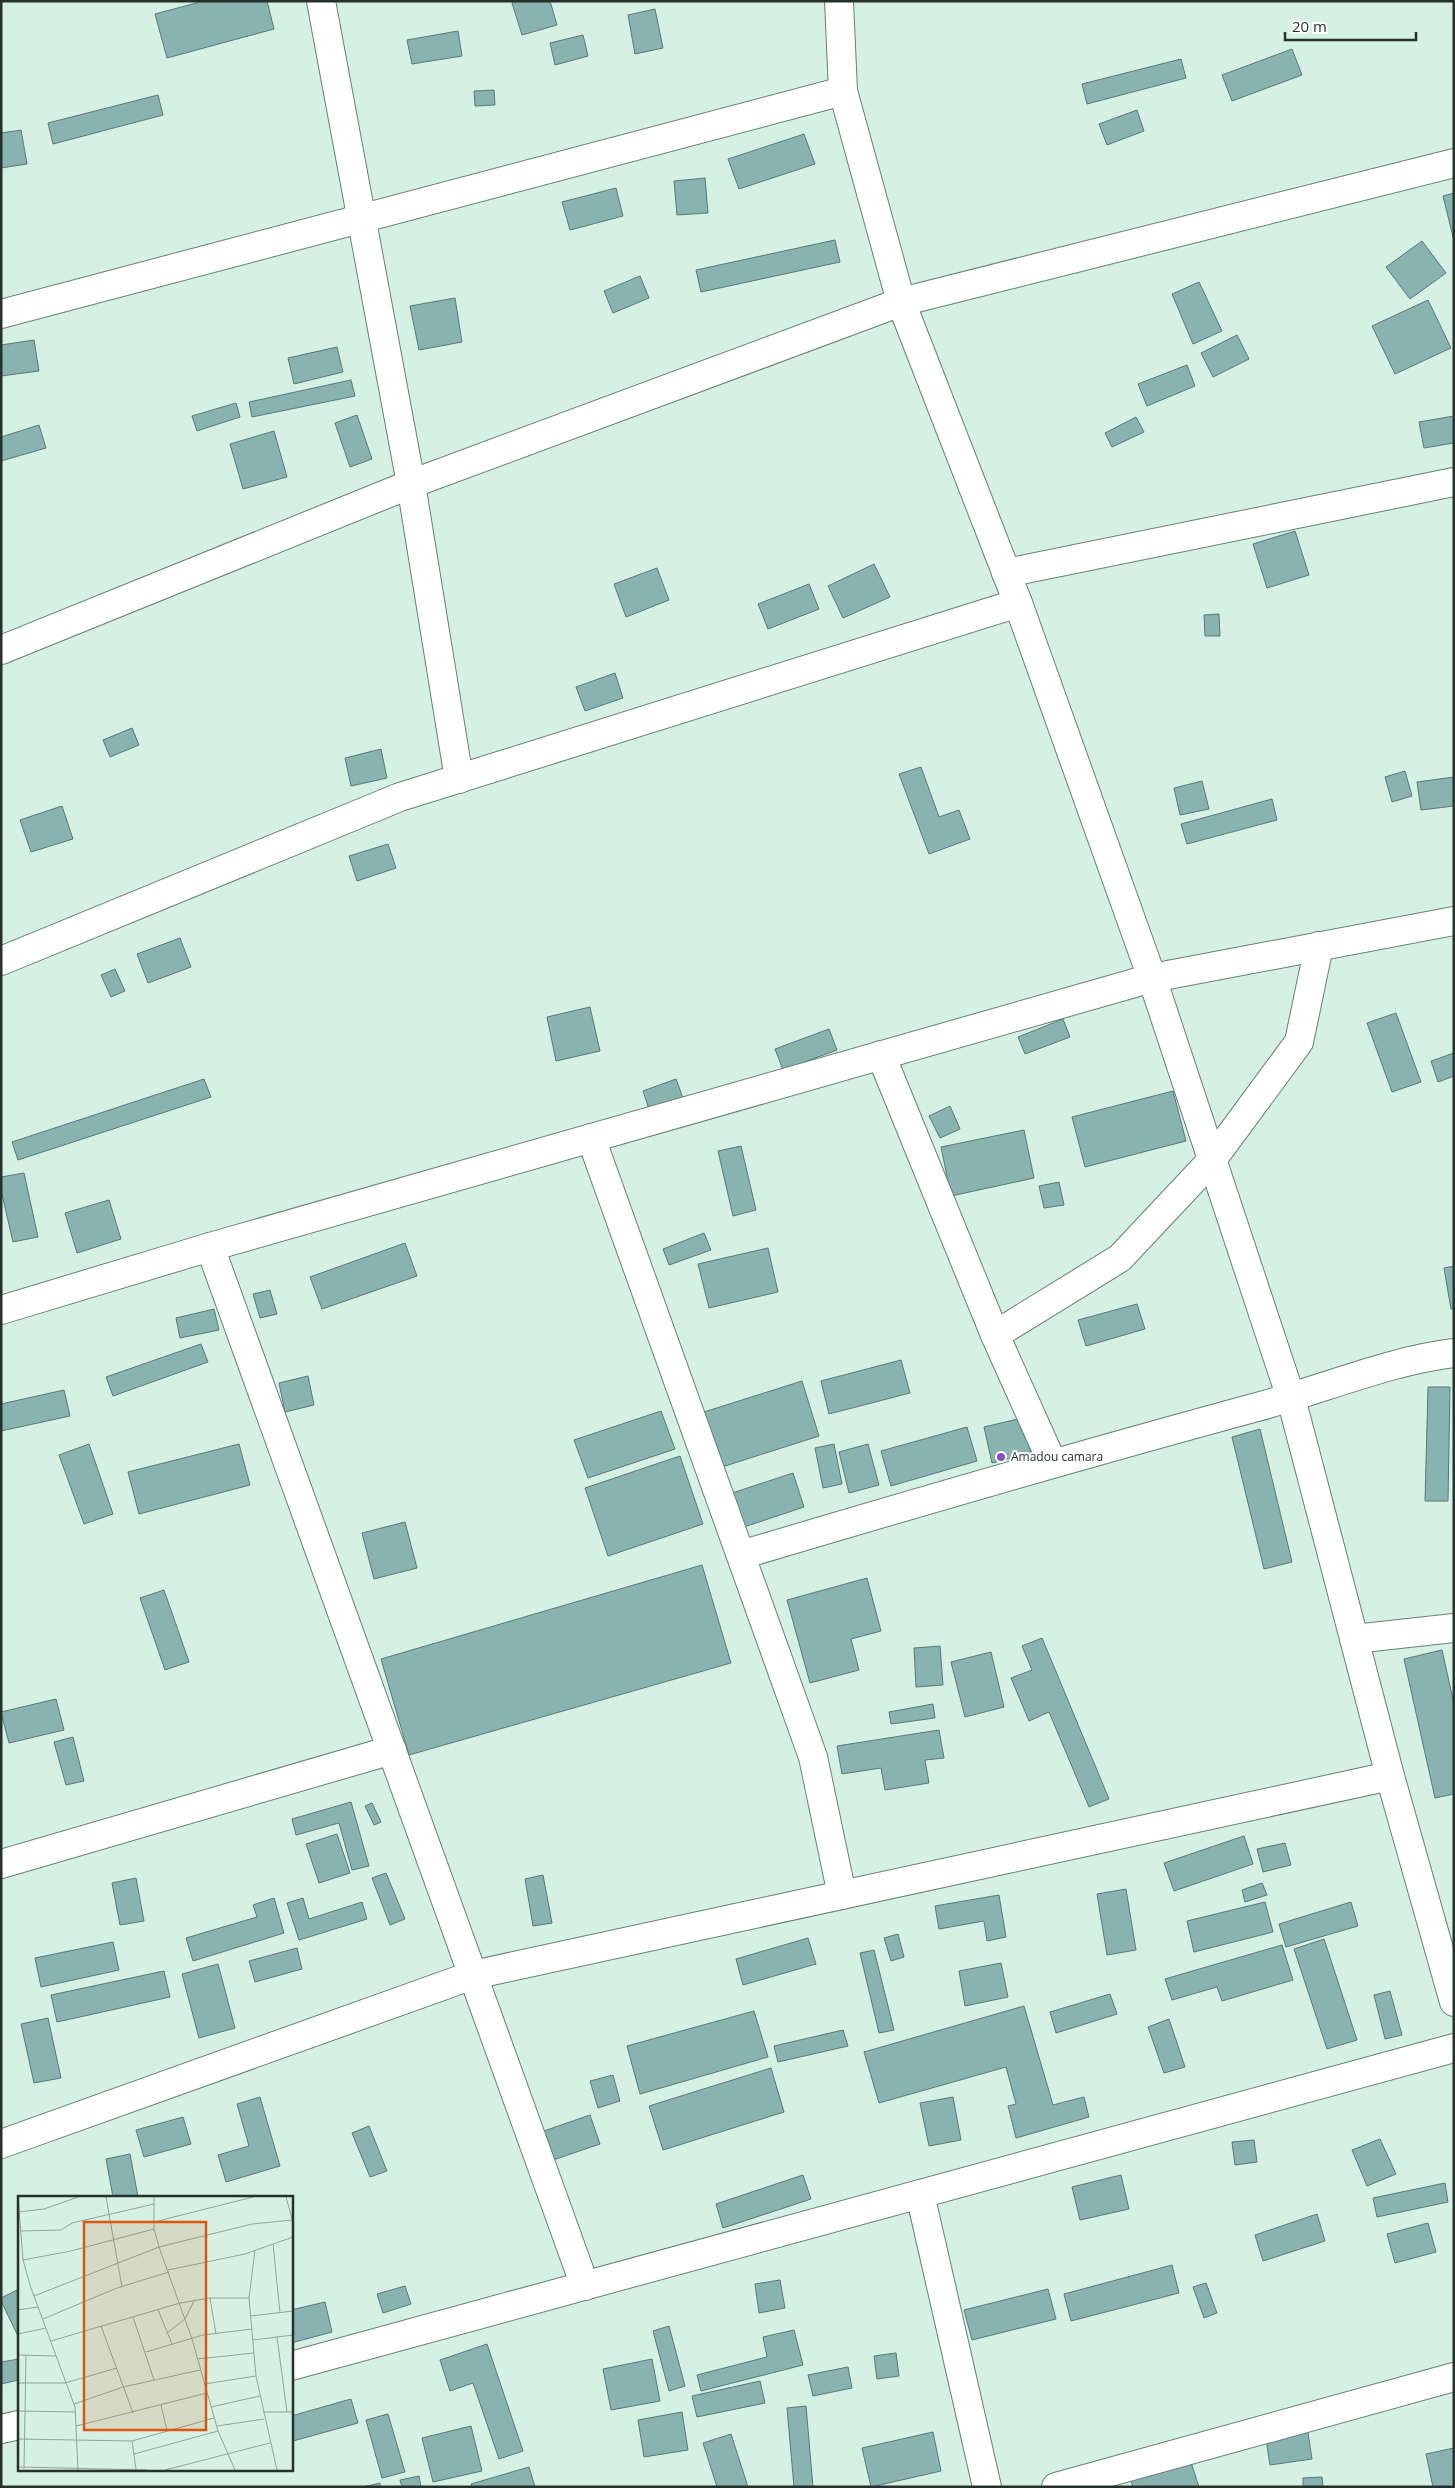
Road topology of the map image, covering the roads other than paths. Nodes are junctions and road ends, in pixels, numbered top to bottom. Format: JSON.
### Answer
{"nodes":[{"id":1,"x":321,"y":1,"type":"edge"},
{"id":2,"x":839,"y":1,"type":"edge"},
{"id":3,"x":844,"y":92,"type":"junction"},
{"id":4,"x":1454,"y":163,"type":"edge"},
{"id":5,"x":362,"y":219,"type":"junction"},
{"id":6,"x":901,"y":302,"type":"junction"},
{"id":7,"x":1,"y":314,"type":"edge"},
{"id":8,"x":1454,"y":482,"type":"edge"},
{"id":9,"x":411,"y":484,"type":"junction"},
{"id":10,"x":1006,"y":573,"type":"junction"},
{"id":11,"x":1018,"y":603,"type":"junction"},
{"id":12,"x":1,"y":650,"type":"edge"},
{"id":13,"x":459,"y":779,"type":"junction"},
{"id":14,"x":1454,"y":920,"type":"edge"},
{"id":15,"x":1319,"y":946,"type":"junction"},
{"id":16,"x":1,"y":961,"type":"edge"},
{"id":17,"x":1152,"y":978,"type":"junction"},
{"id":18,"x":881,"y":1056,"type":"junction"},
{"id":19,"x":591,"y":1138,"type":"junction"},
{"id":20,"x":1212,"y":1160,"type":"junction"},
{"id":21,"x":210,"y":1247,"type":"junction"},
{"id":22,"x":1,"y":1310,"type":"edge"},
{"id":23,"x":995,"y":1335,"type":"junction"},
{"id":24,"x":1454,"y":1353,"type":"edge"},
{"id":25,"x":1291,"y":1398,"type":"junction"},
{"id":26,"x":1052,"y":1462,"type":"junction"},
{"id":27,"x":740,"y":1555,"type":"junction"},
{"id":28,"x":1454,"y":1628,"type":"edge"},
{"id":29,"x":1354,"y":1639,"type":"junction"},
{"id":30,"x":392,"y":1750,"type":"junction"},
{"id":31,"x":1390,"y":1776,"type":"junction"},
{"id":32,"x":1,"y":1864,"type":"edge"},
{"id":33,"x":842,"y":1895,"type":"junction"},
{"id":34,"x":1445,"y":1941,"type":"edge"},
{"id":35,"x":473,"y":1975,"type":"junction"},
{"id":36,"x":1454,"y":2002,"type":"edge"},
{"id":37,"x":1454,"y":2048,"type":"edge"},
{"id":38,"x":1,"y":2144,"type":"edge"},
{"id":39,"x":920,"y":2194,"type":"junction"},
{"id":40,"x":585,"y":2286,"type":"junction"},
{"id":41,"x":292,"y":2366,"type":"edge"},
{"id":42,"x":1454,"y":2377,"type":"edge"},
{"id":43,"x":18,"y":2425,"type":"edge"},
{"id":44,"x":1,"y":2429,"type":"edge"},
{"id":45,"x":987,"y":2487,"type":"edge"},
{"id":46,"x":1056,"y":2487,"type":"edge"}],
"edges":[{"from":1,"to":5,"type":"street"},
{"from":2,"to":3,"type":"street"},
{"from":3,"to":5,"type":"street"},
{"from":3,"to":6,"type":"street"},
{"from":4,"to":6,"type":"street"},
{"from":5,"to":7,"type":"street"},
{"from":5,"to":9,"type":"street"},
{"from":6,"to":9,"type":"street"},
{"from":6,"to":10,"type":"street"},
{"from":8,"to":10,"type":"street"},
{"from":9,"to":12,"type":"street"},
{"from":9,"to":13,"type":"street"},
{"from":10,"to":11,"type":"street"},
{"from":11,"to":13,"type":"street"},
{"from":11,"to":17,"type":"street"},
{"from":13,"to":16,"type":"street"},
{"from":14,"to":15,"type":"street"},
{"from":15,"to":17,"type":"street"},
{"from":15,"to":20,"type":"street"},
{"from":17,"to":18,"type":"street"},
{"from":17,"to":20,"type":"street"},
{"from":18,"to":19,"type":"street"},
{"from":18,"to":23,"type":"street"},
{"from":19,"to":21,"type":"street"},
{"from":19,"to":27,"type":"street"},
{"from":20,"to":23,"type":"street"},
{"from":20,"to":25,"type":"street"},
{"from":21,"to":22,"type":"street"},
{"from":21,"to":30,"type":"street"},
{"from":23,"to":26,"type":"street"},
{"from":24,"to":25,"type":"street"},
{"from":25,"to":26,"type":"street"},
{"from":25,"to":29,"type":"street"},
{"from":26,"to":27,"type":"street"},
{"from":27,"to":33,"type":"street"},
{"from":28,"to":29,"type":"street"},
{"from":29,"to":31,"type":"street"},
{"from":30,"to":32,"type":"street"},
{"from":30,"to":35,"type":"street"},
{"from":31,"to":33,"type":"street"},
{"from":31,"to":34,"type":"street"},
{"from":33,"to":35,"type":"street"},
{"from":34,"to":36,"type":"street"},
{"from":35,"to":38,"type":"street"},
{"from":35,"to":40,"type":"street"},
{"from":37,"to":39,"type":"street"},
{"from":39,"to":40,"type":"street"},
{"from":39,"to":45,"type":"street"},
{"from":40,"to":41,"type":"street"},
{"from":42,"to":46,"type":"street"},
{"from":43,"to":44,"type":"street"}]}
